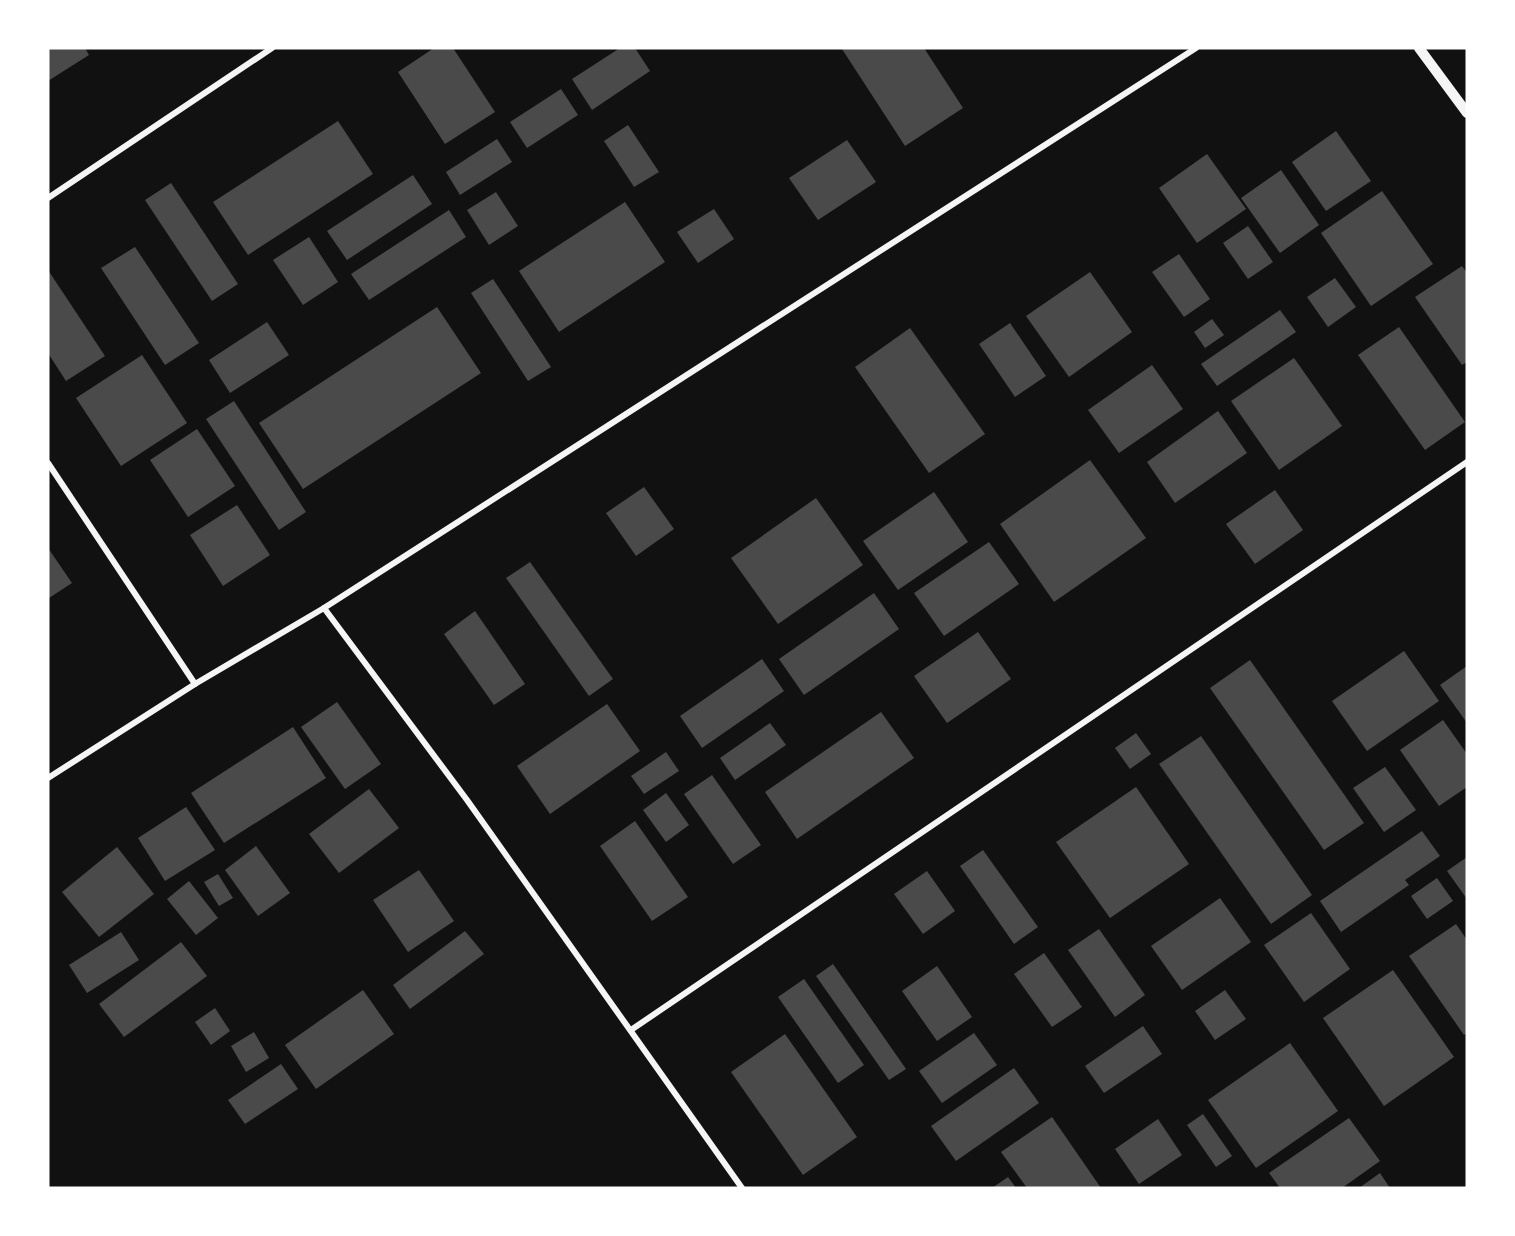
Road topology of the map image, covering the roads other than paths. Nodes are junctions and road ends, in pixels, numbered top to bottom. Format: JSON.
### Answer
{"nodes":[{"id":1,"x":272,"y":48,"type":"edge"},
{"id":2,"x":1196,"y":48,"type":"edge"},
{"id":3,"x":1419,"y":48,"type":"edge"},
{"id":4,"x":1467,"y":113,"type":"edge"},
{"id":5,"x":48,"y":198,"type":"edge"},
{"id":6,"x":1467,"y":462,"type":"edge"},
{"id":7,"x":48,"y":463,"type":"edge"},
{"id":8,"x":324,"y":608,"type":"junction"},
{"id":9,"x":195,"y":684,"type":"junction"},
{"id":10,"x":48,"y":778,"type":"edge"},
{"id":11,"x":631,"y":1030,"type":"junction"},
{"id":12,"x":742,"y":1188,"type":"edge"}],
"edges":[{"from":1,"to":5,"type":"street"},
{"from":2,"to":8,"type":"street"},
{"from":3,"to":4,"type":"street"},
{"from":6,"to":11,"type":"street"},
{"from":7,"to":9,"type":"street"},
{"from":8,"to":9,"type":"street"},
{"from":8,"to":11,"type":"street"},
{"from":9,"to":10,"type":"street"},
{"from":11,"to":12,"type":"street"}]}
